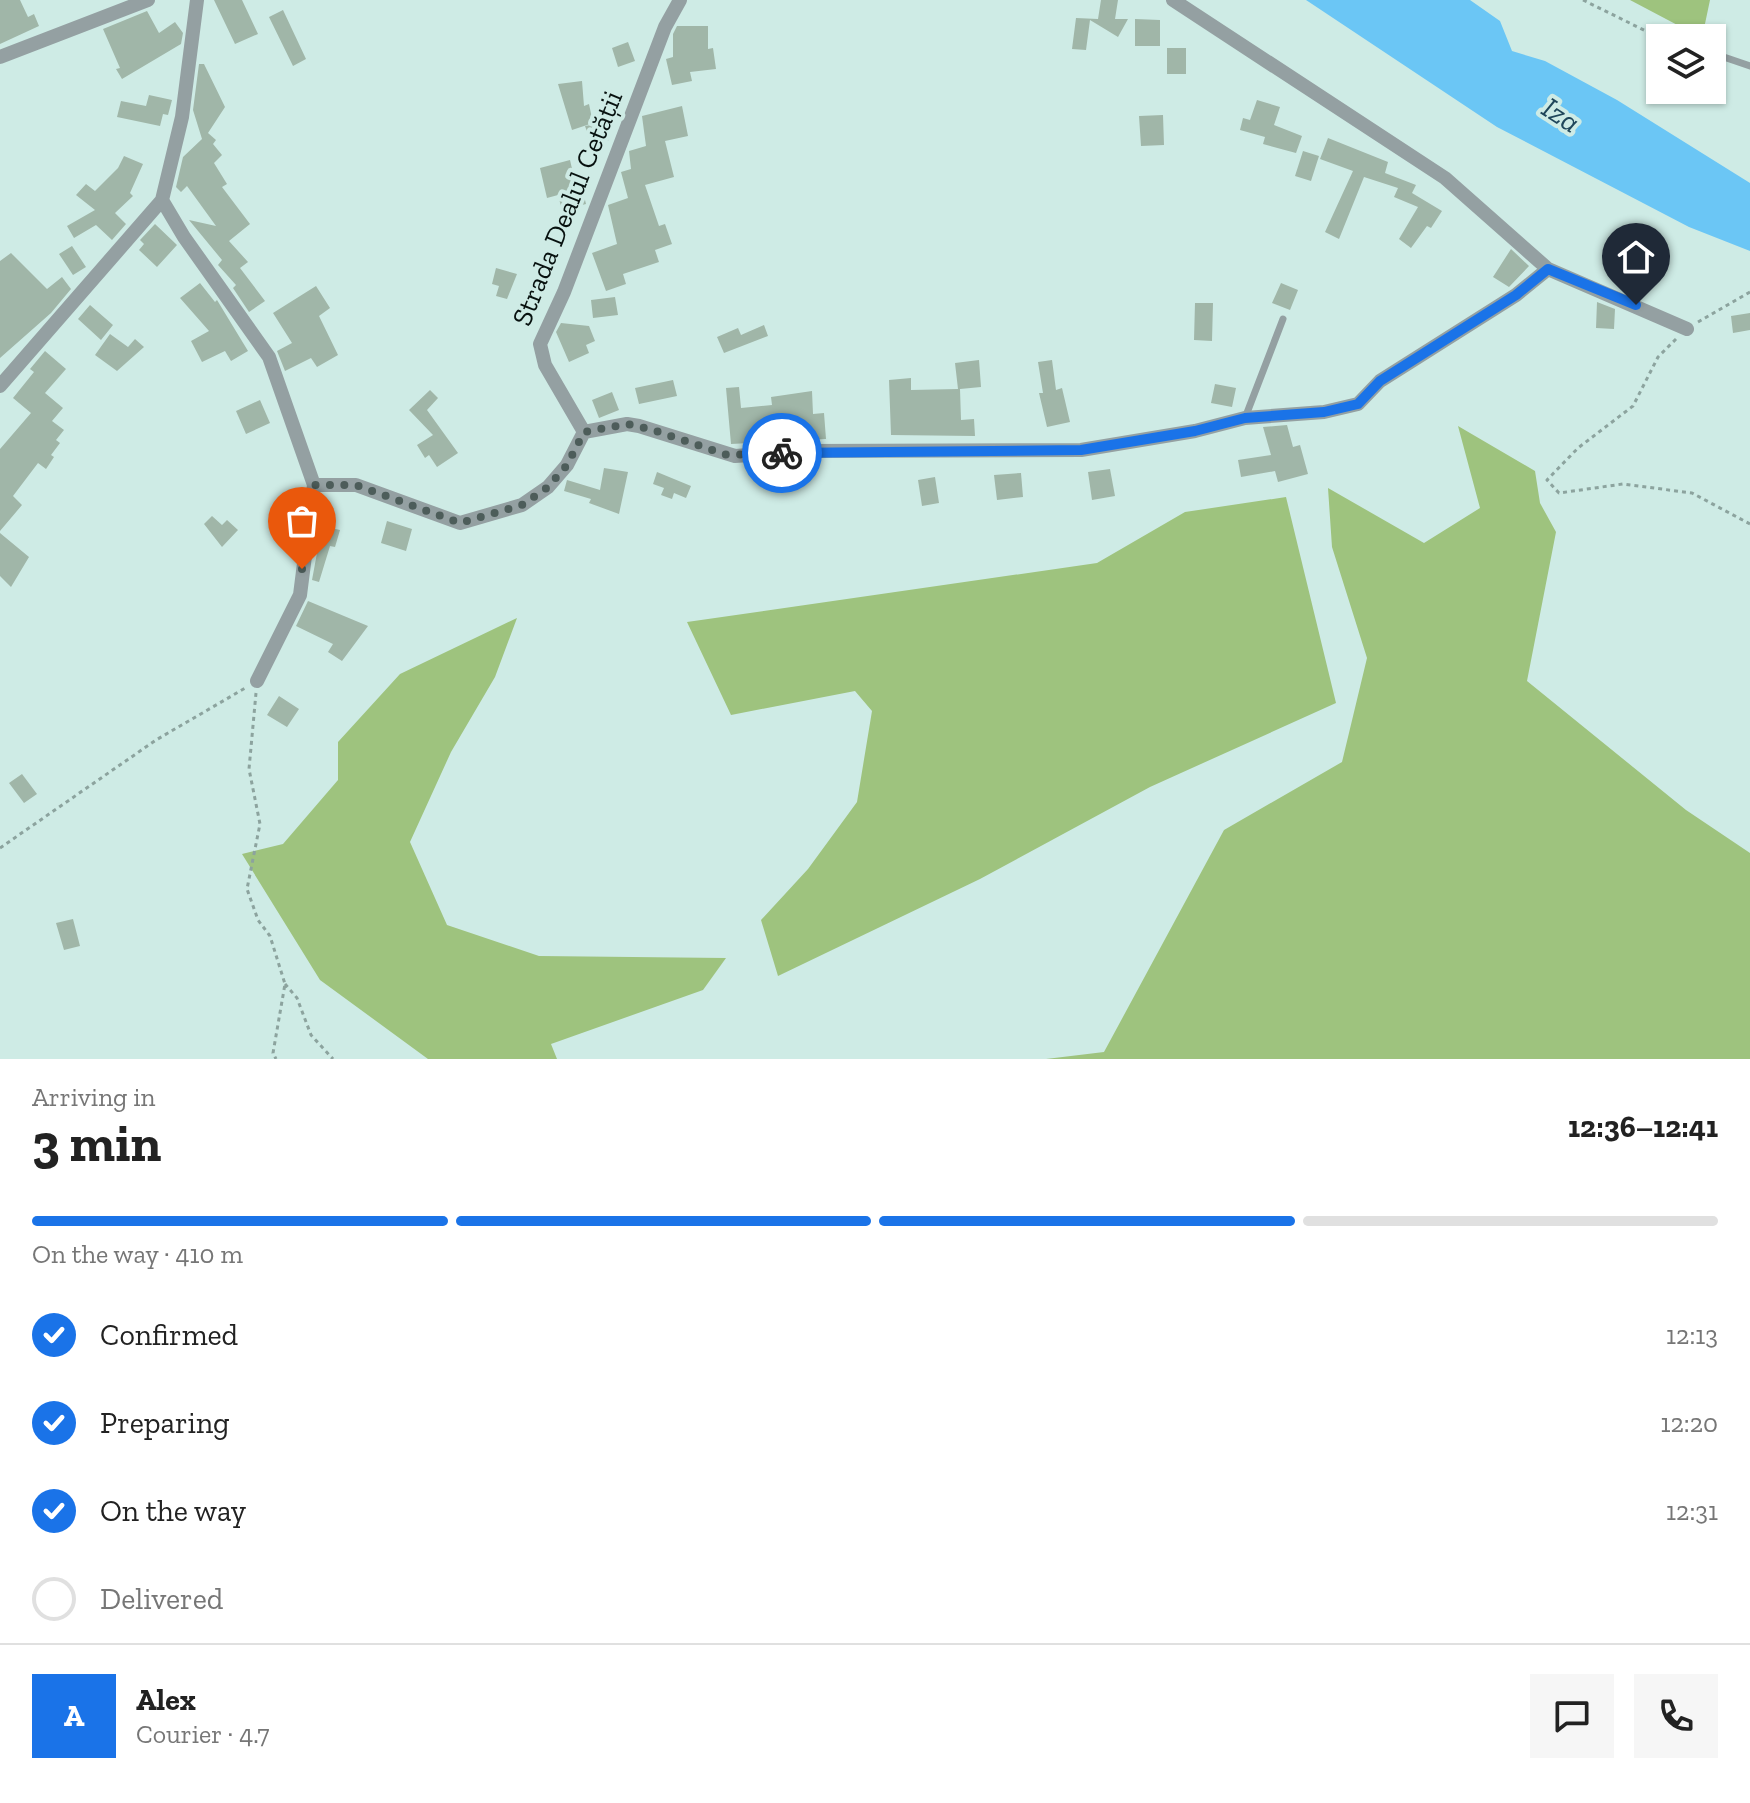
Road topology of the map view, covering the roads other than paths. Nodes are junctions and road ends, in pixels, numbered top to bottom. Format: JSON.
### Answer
{"nodes":[{"id":1,"x":148,"y":0,"type":"edge"},
{"id":2,"x":197,"y":0,"type":"edge"},
{"id":3,"x":680,"y":0,"type":"edge"},
{"id":4,"x":1173,"y":0,"type":"edge"},
{"id":5,"x":0,"y":57,"type":"edge"},
{"id":6,"x":1726,"y":58,"type":"edge"},
{"id":7,"x":1750,"y":66,"type":"edge"},
{"id":8,"x":162,"y":200,"type":"junction"},
{"id":9,"x":1548,"y":269,"type":"junction"},
{"id":10,"x":1283,"y":319,"type":"dead end"},
{"id":11,"x":1687,"y":329,"type":"road end"},
{"id":12,"x":0,"y":386,"type":"edge"},
{"id":13,"x":1245,"y":418,"type":"junction"},
{"id":14,"x":584,"y":432,"type":"junction"},
{"id":15,"x":314,"y":485,"type":"junction"},
{"id":16,"x":257,"y":681,"type":"road end"}],
"edges":[{"from":1,"to":5,"type":"street"},
{"from":2,"to":8,"type":"street"},
{"from":3,"to":14,"type":"street","name":"Strada Dealul Cetății"},
{"from":4,"to":9,"type":"street"},
{"from":6,"to":7,"type":"lane"},
{"from":8,"to":12,"type":"street"},
{"from":8,"to":15,"type":"street"},
{"from":9,"to":11,"type":"street"},
{"from":9,"to":13,"type":"street"},
{"from":10,"to":13,"type":"lane"},
{"from":13,"to":14,"type":"street"},
{"from":14,"to":15,"type":"street"},
{"from":15,"to":16,"type":"street"}]}
